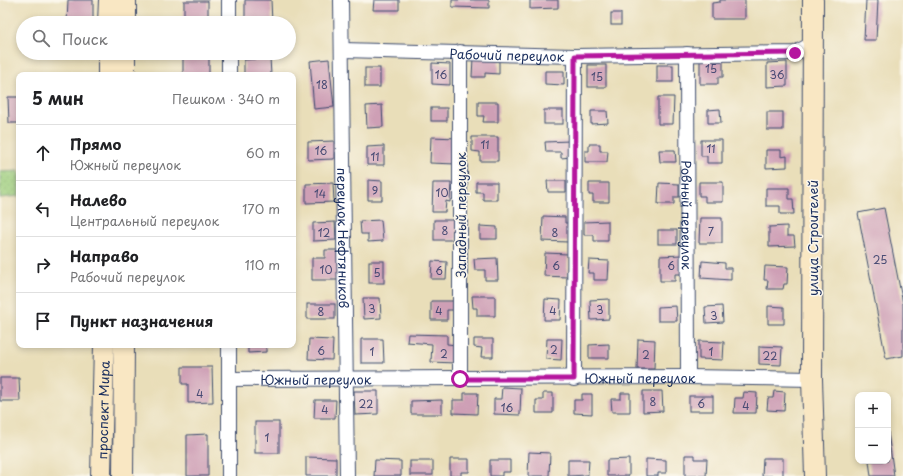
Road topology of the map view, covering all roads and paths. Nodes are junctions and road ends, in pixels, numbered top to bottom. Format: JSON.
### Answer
{"nodes":[{"id":1,"x":109,"y":0,"type":"edge"},
{"id":2,"x":126,"y":0,"type":"edge"},
{"id":3,"x":229,"y":0,"type":"edge"},
{"id":4,"x":341,"y":0,"type":"edge"},
{"id":5,"x":813,"y":0,"type":"edge"},
{"id":6,"x":108,"y":16,"type":"edge"},
{"id":7,"x":126,"y":16,"type":"edge"},
{"id":8,"x":229,"y":16,"type":"edge"},
{"id":9,"x":812,"y":44,"type":"junction"},
{"id":10,"x":343,"y":50,"type":"junction"},
{"id":11,"x":460,"y":52,"type":"junction"},
{"id":12,"x":687,"y":54,"type":"junction"},
{"id":13,"x":575,"y":56,"type":"junction"},
{"id":14,"x":108,"y":60,"type":"edge"},
{"id":15,"x":125,"y":60,"type":"edge"},
{"id":16,"x":229,"y":60,"type":"edge"},
{"id":17,"x":108,"y":72,"type":"edge"},
{"id":18,"x":125,"y":72,"type":"edge"},
{"id":19,"x":229,"y":72,"type":"edge"},
{"id":20,"x":104,"y":348,"type":"edge"},
{"id":21,"x":124,"y":348,"type":"edge"},
{"id":22,"x":229,"y":348,"type":"edge"},
{"id":23,"x":688,"y":377,"type":"junction"},
{"id":24,"x":229,"y":379,"type":"junction"},
{"id":25,"x":460,"y":379,"type":"junction"},
{"id":26,"x":574,"y":379,"type":"junction"},
{"id":27,"x":812,"y":379,"type":"junction"},
{"id":28,"x":346,"y":380,"type":"junction"},
{"id":29,"x":101,"y":476,"type":"edge"},
{"id":30,"x":123,"y":476,"type":"edge"},
{"id":31,"x":229,"y":476,"type":"edge"},
{"id":32,"x":347,"y":476,"type":"edge"},
{"id":33,"x":815,"y":476,"type":"edge"}],
"edges":[{"from":1,"to":6,"type":"street"},
{"from":2,"to":7,"type":"street"},
{"from":3,"to":8,"type":"street"},
{"from":4,"to":10,"type":"street","name":"переулок Нефтяников"},
{"from":5,"to":9,"type":"street","name":"улица Строителей"},
{"from":9,"to":12,"type":"street","name":"Рабочий переулок"},
{"from":9,"to":27,"type":"street","name":"улица Строителей"},
{"from":10,"to":11,"type":"street","name":"Рабочий переулок"},
{"from":10,"to":28,"type":"street","name":"переулок Нефтяников"},
{"from":11,"to":13,"type":"street","name":"Рабочий переулок"},
{"from":11,"to":25,"type":"street","name":"Западный переулок"},
{"from":12,"to":13,"type":"street","name":"Рабочий переулок"},
{"from":12,"to":23,"type":"street","name":"Ровный переулок"},
{"from":13,"to":26,"type":"street"},
{"from":14,"to":17,"type":"street"},
{"from":15,"to":18,"type":"street"},
{"from":16,"to":19,"type":"street"},
{"from":20,"to":29,"type":"street","name":"проспект Мира"},
{"from":21,"to":30,"type":"street","name":"проспект Мира"},
{"from":22,"to":24,"type":"street"},
{"from":23,"to":26,"type":"street","name":"Южный переулок"},
{"from":23,"to":27,"type":"street","name":"Южный переулок"},
{"from":24,"to":28,"type":"street","name":"Южный переулок"},
{"from":24,"to":31,"type":"street"},
{"from":25,"to":26,"type":"street","name":"Южный переулок"},
{"from":25,"to":28,"type":"street","name":"Южный переулок"},
{"from":27,"to":33,"type":"street","name":"улица Строителей"},
{"from":28,"to":32,"type":"street","name":"переулок Нефтяников"}]}
